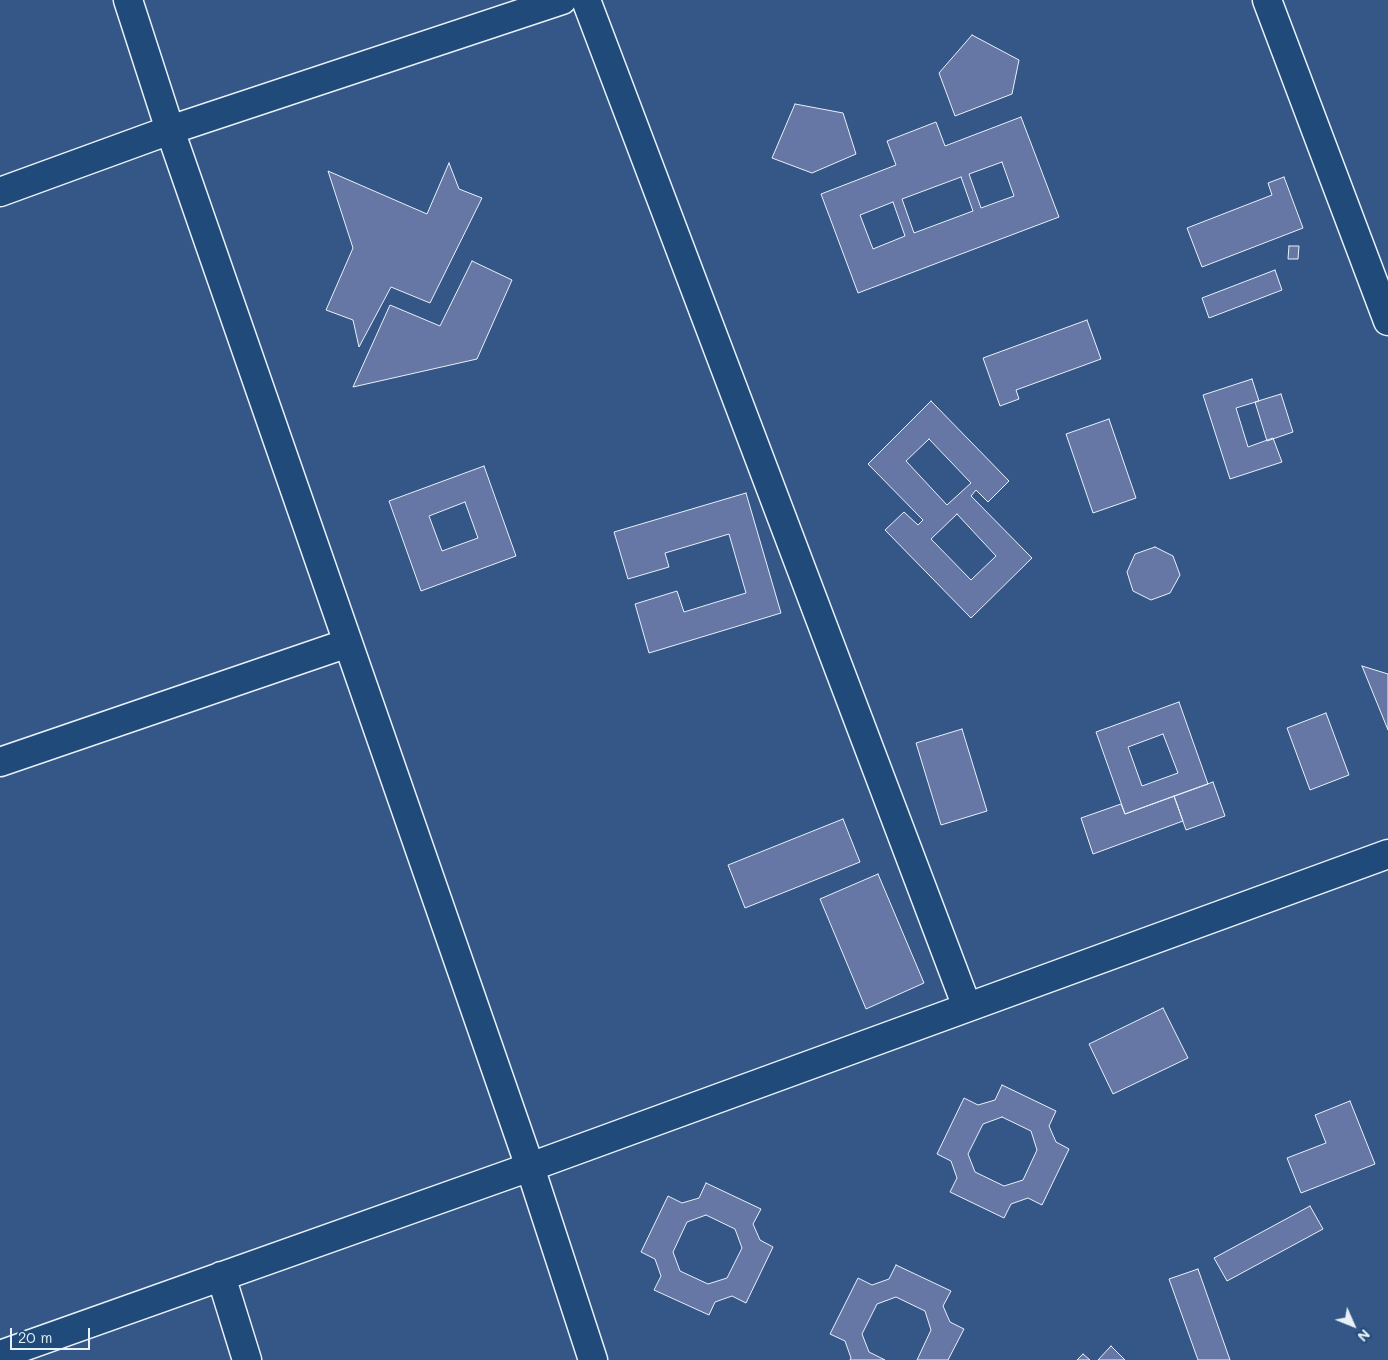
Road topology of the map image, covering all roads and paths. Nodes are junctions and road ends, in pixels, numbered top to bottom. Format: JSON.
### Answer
{"nodes":[{"id":1,"x":128,"y":0,"type":"edge"},
{"id":2,"x":562,"y":0,"type":"edge"},
{"id":3,"x":586,"y":0,"type":"edge"},
{"id":4,"x":1267,"y":0,"type":"edge"},
{"id":5,"x":170,"y":130,"type":"junction"},
{"id":6,"x":0,"y":192,"type":"edge"},
{"id":7,"x":1388,"y":321,"type":"edge"},
{"id":8,"x":348,"y":643,"type":"junction"},
{"id":9,"x":0,"y":762,"type":"edge"},
{"id":10,"x":1388,"y":854,"type":"edge"},
{"id":11,"x":967,"y":1007,"type":"junction"},
{"id":12,"x":530,"y":1167,"type":"junction"},
{"id":13,"x":221,"y":1276,"type":"junction"},
{"id":14,"x":0,"y":1355,"type":"edge"},
{"id":15,"x":247,"y":1360,"type":"edge"},
{"id":16,"x":593,"y":1360,"type":"edge"}],
"edges":[{"from":1,"to":5,"type":"street"},
{"from":2,"to":5,"type":"street"},
{"from":3,"to":11,"type":"street"},
{"from":4,"to":7,"type":"street"},
{"from":5,"to":6,"type":"street"},
{"from":5,"to":8,"type":"street"},
{"from":8,"to":9,"type":"street"},
{"from":8,"to":12,"type":"street"},
{"from":10,"to":11,"type":"street"},
{"from":11,"to":12,"type":"street"},
{"from":12,"to":13,"type":"street"},
{"from":12,"to":16,"type":"street"},
{"from":13,"to":14,"type":"street"},
{"from":13,"to":15,"type":"street"}]}
